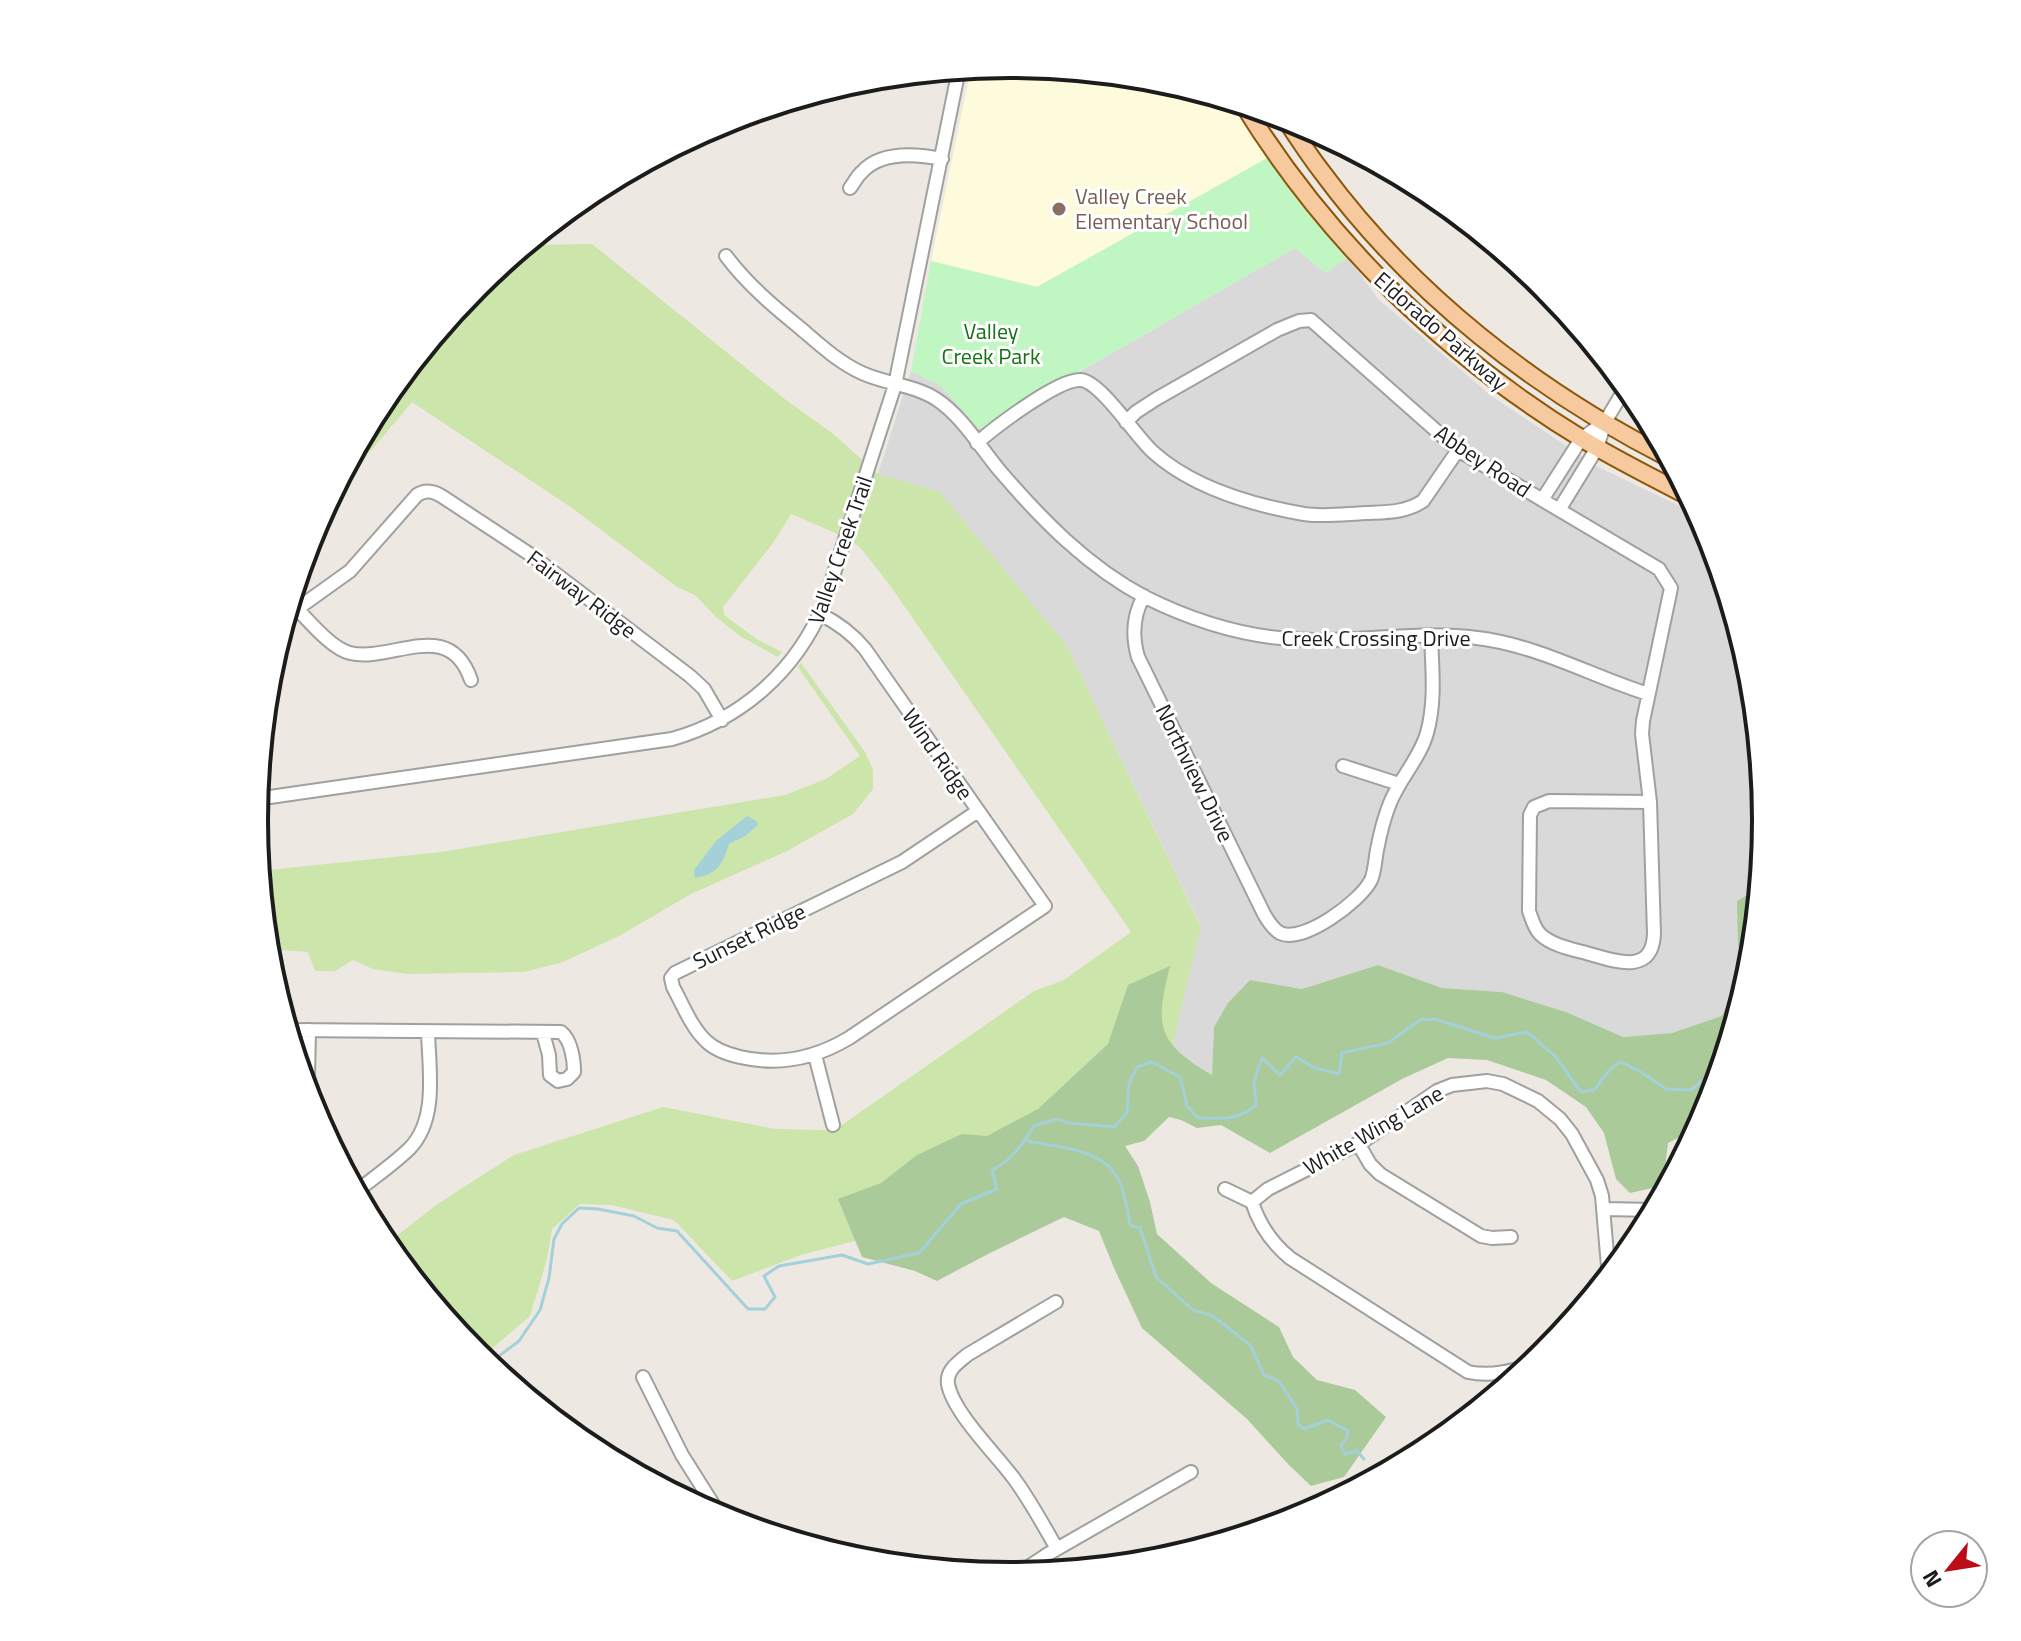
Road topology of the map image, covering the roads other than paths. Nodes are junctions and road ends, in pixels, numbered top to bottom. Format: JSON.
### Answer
{"nodes":[{"id":1,"x":957,"y":80,"type":"edge"},
{"id":2,"x":1251,"y":118,"type":"edge"},
{"id":3,"x":1253,"y":121,"type":"joint"},
{"id":4,"x":1297,"y":136,"type":"edge"},
{"id":5,"x":942,"y":159,"type":"junction"},
{"id":6,"x":850,"y":188,"type":"dead end"},
{"id":7,"x":726,"y":256,"type":"dead end"},
{"id":8,"x":895,"y":385,"type":"junction"},
{"id":9,"x":1620,"y":397,"type":"edge"},
{"id":10,"x":1126,"y":422,"type":"junction"},
{"id":11,"x":1605,"y":422,"type":"junction"},
{"id":12,"x":1581,"y":439,"type":"junction"},
{"id":13,"x":977,"y":443,"type":"junction"},
{"id":14,"x":1597,"y":448,"type":"junction"},
{"id":15,"x":1458,"y":450,"type":"junction"},
{"id":16,"x":1654,"y":450,"type":"edge"},
{"id":17,"x":1674,"y":489,"type":"edge"},
{"id":18,"x":1542,"y":500,"type":"junction"},
{"id":19,"x":1559,"y":510,"type":"junction"},
{"id":20,"x":1144,"y":596,"type":"junction"},
{"id":21,"x":299,"y":607,"type":"edge"},
{"id":22,"x":298,"y":610,"type":"edge"},
{"id":23,"x":820,"y":614,"type":"junction"},
{"id":24,"x":1431,"y":635,"type":"junction"},
{"id":25,"x":471,"y":680,"type":"dead end"},
{"id":26,"x":1648,"y":694,"type":"junction"},
{"id":27,"x":722,"y":720,"type":"junction"},
{"id":28,"x":1343,"y":766,"type":"dead end"},
{"id":29,"x":1399,"y":784,"type":"junction"},
{"id":30,"x":269,"y":797,"type":"edge"},
{"id":31,"x":1650,"y":802,"type":"junction"},
{"id":32,"x":978,"y":811,"type":"junction"},
{"id":33,"x":1045,"y":906,"type":"joint"},
{"id":34,"x":298,"y":1030,"type":"edge"},
{"id":35,"x":309,"y":1030,"type":"junction"},
{"id":36,"x":428,"y":1032,"type":"junction"},
{"id":37,"x":543,"y":1033,"type":"dead end"},
{"id":38,"x":815,"y":1055,"type":"junction"},
{"id":39,"x":308,"y":1062,"type":"edge"},
{"id":40,"x":833,"y":1125,"type":"dead end"},
{"id":41,"x":1358,"y":1143,"type":"junction"},
{"id":42,"x":364,"y":1186,"type":"edge"},
{"id":43,"x":1225,"y":1189,"type":"dead end"},
{"id":44,"x":1252,"y":1202,"type":"junction"},
{"id":45,"x":1604,"y":1209,"type":"junction"},
{"id":46,"x":1643,"y":1210,"type":"edge"},
{"id":47,"x":1511,"y":1237,"type":"dead end"},
{"id":48,"x":1608,"y":1262,"type":"edge"},
{"id":49,"x":1056,"y":1302,"type":"dead end"},
{"id":50,"x":1510,"y":1370,"type":"edge"},
{"id":51,"x":643,"y":1377,"type":"dead end"},
{"id":52,"x":1191,"y":1472,"type":"dead end"},
{"id":53,"x":709,"y":1498,"type":"edge"},
{"id":54,"x":1057,"y":1549,"type":"junction"},
{"id":55,"x":1037,"y":1562,"type":"edge"}],
"edges":[{"from":1,"to":5,"type":"street","name":"Valley Creek Trail"},
{"from":2,"to":3,"type":"main road","name":"Eldorado Parkway"},
{"from":3,"to":12,"type":"main road","name":"Eldorado Parkway"},
{"from":4,"to":11,"type":"main road","name":"Eldorado Parkway"},
{"from":5,"to":6,"type":"street"},
{"from":5,"to":8,"type":"street","name":"Valley Creek Trail"},
{"from":7,"to":8,"type":"street","name":"Creek Crossing Drive"},
{"from":8,"to":13,"type":"street","name":"Creek Crossing Drive"},
{"from":8,"to":23,"type":"street","name":"Valley Creek Trail"},
{"from":9,"to":11,"type":"street"},
{"from":10,"to":13,"type":"street"},
{"from":10,"to":15,"type":"street"},
{"from":10,"to":15,"type":"street","name":"Abbey Road"},
{"from":11,"to":12,"type":"street"},
{"from":11,"to":14,"type":"street"},
{"from":11,"to":16,"type":"main road","name":"Eldorado Parkway"},
{"from":12,"to":14,"type":"main road","name":"Eldorado Parkway"},
{"from":12,"to":18,"type":"street"},
{"from":13,"to":20,"type":"street","name":"Creek Crossing Drive"},
{"from":14,"to":17,"type":"main road","name":"Eldorado Parkway"},
{"from":14,"to":19,"type":"street"},
{"from":15,"to":18,"type":"street","name":"Abbey Road"},
{"from":18,"to":19,"type":"street","name":"Abbey Road"},
{"from":19,"to":26,"type":"street","name":"Abbey Road"},
{"from":20,"to":24,"type":"street","name":"Creek Crossing Drive"},
{"from":20,"to":29,"type":"street","name":"Northview Drive"},
{"from":21,"to":27,"type":"street","name":"Fairway Ridge"},
{"from":22,"to":25,"type":"street"},
{"from":23,"to":27,"type":"street","name":"Valley Creek Trail"},
{"from":23,"to":32,"type":"street","name":"Wind Ridge"},
{"from":24,"to":26,"type":"street","name":"Creek Crossing Drive"},
{"from":24,"to":29,"type":"street"},
{"from":26,"to":31,"type":"street"},
{"from":27,"to":30,"type":"street","name":"Valley Creek Trail"},
{"from":28,"to":29,"type":"street"},
{"from":31,"to":31,"type":"street"},
{"from":32,"to":33,"type":"street","name":"Wind Ridge"},
{"from":32,"to":38,"type":"street","name":"Sunset Ridge"},
{"from":33,"to":38,"type":"street","name":"Sunset Ridge"},
{"from":34,"to":35,"type":"street"},
{"from":35,"to":36,"type":"street"},
{"from":35,"to":39,"type":"street"},
{"from":36,"to":37,"type":"street"},
{"from":36,"to":42,"type":"street"},
{"from":38,"to":40,"type":"street"},
{"from":41,"to":44,"type":"street","name":"White Wing Lane"},
{"from":41,"to":45,"type":"street","name":"White Wing Lane"},
{"from":41,"to":47,"type":"street"},
{"from":43,"to":44,"type":"street"},
{"from":44,"to":50,"type":"street"},
{"from":45,"to":46,"type":"street"},
{"from":45,"to":48,"type":"street","name":"White Wing Lane"},
{"from":49,"to":54,"type":"street"},
{"from":51,"to":53,"type":"street"},
{"from":52,"to":54,"type":"street"},
{"from":54,"to":55,"type":"street"}]}
